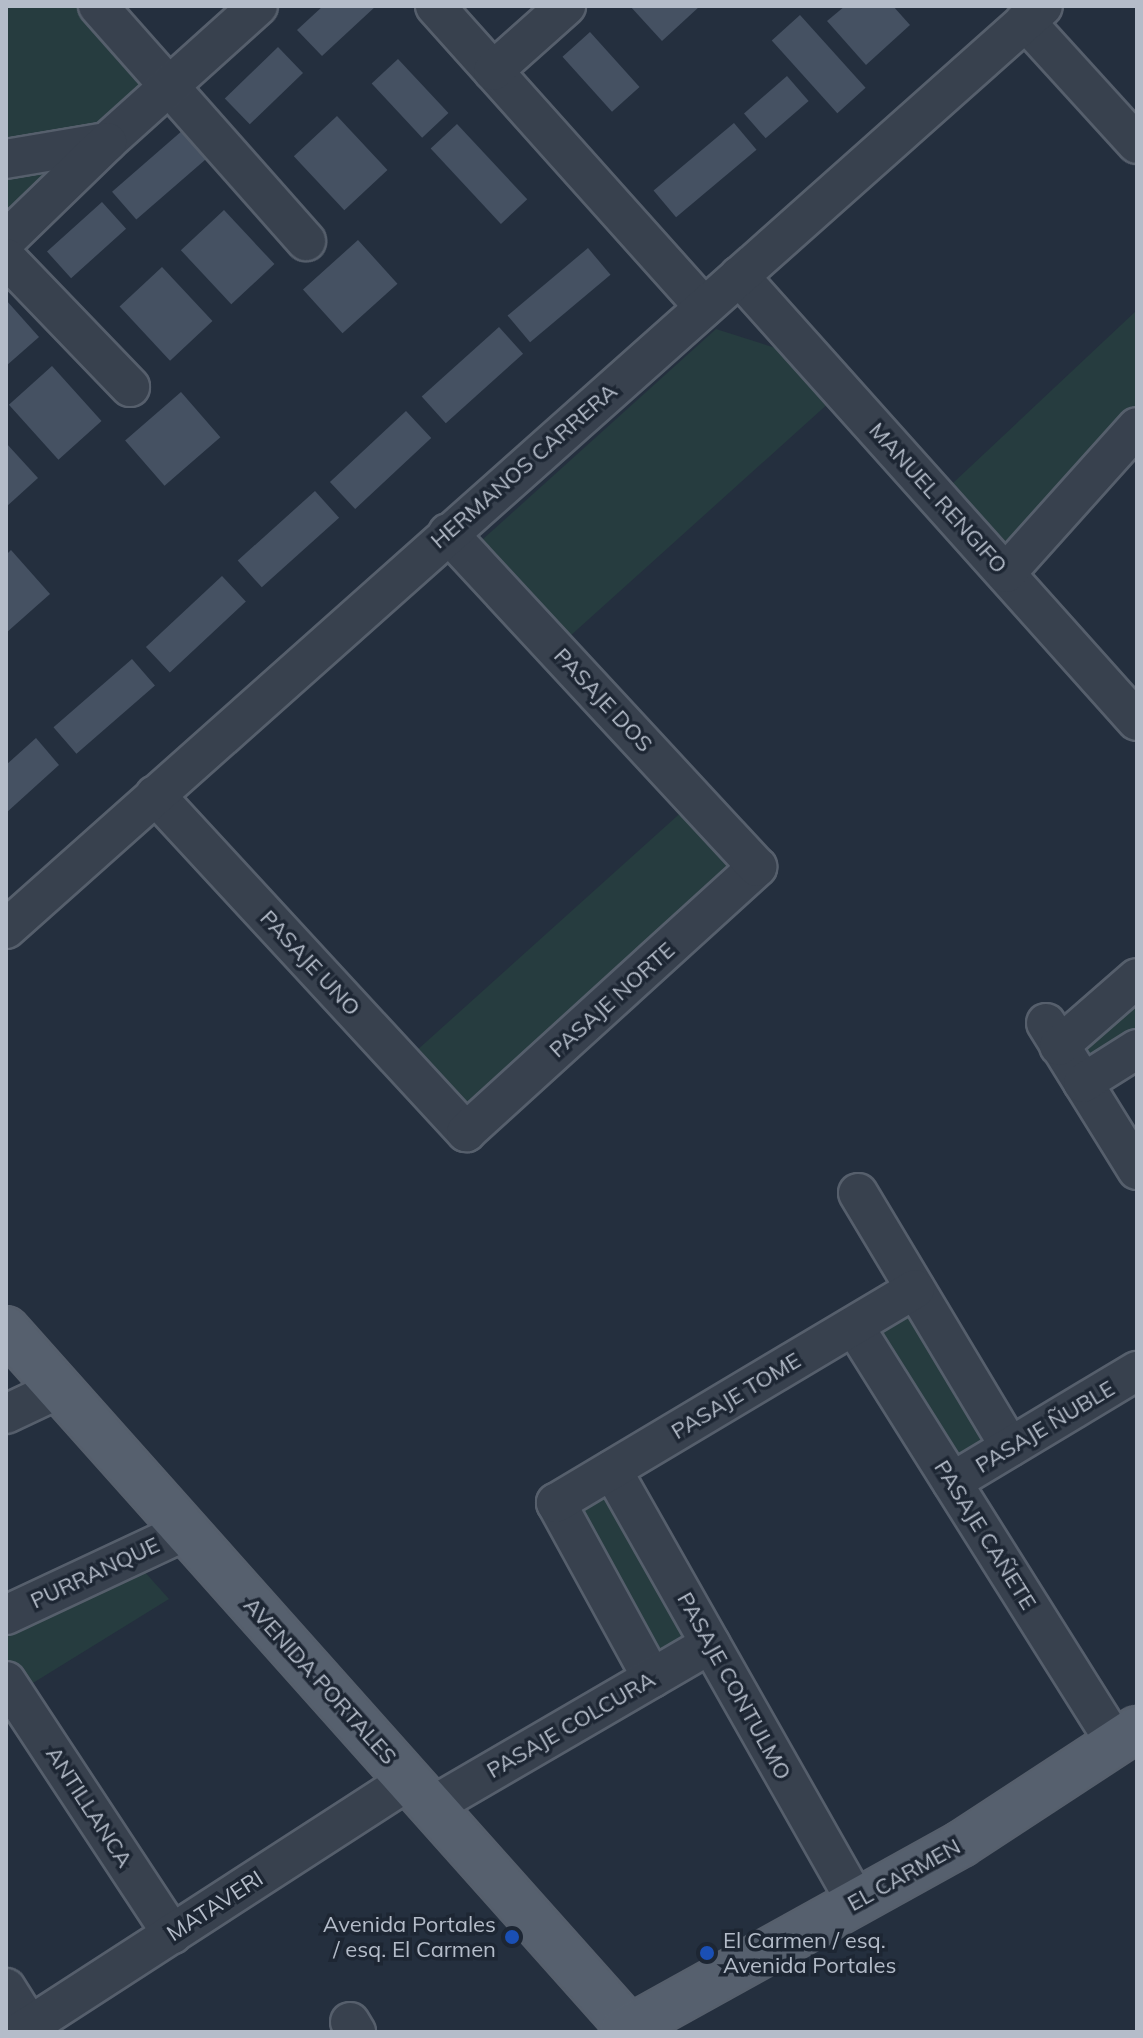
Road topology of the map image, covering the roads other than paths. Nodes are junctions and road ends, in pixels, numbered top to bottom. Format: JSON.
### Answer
{"nodes":[{"id":1,"x":98,"y":6,"type":"edge"},
{"id":2,"x":258,"y":6,"type":"edge"},
{"id":3,"x":435,"y":6,"type":"edge"},
{"id":4,"x":566,"y":6,"type":"edge"},
{"id":5,"x":1034,"y":13,"type":"edge"},
{"id":6,"x":493,"y":71,"type":"junction"},
{"id":7,"x":168,"y":85,"type":"junction"},
{"id":8,"x":107,"y":142,"type":"junction"},
{"id":9,"x":1137,"y":144,"type":"edge"},
{"id":10,"x":6,"y":159,"type":"edge"},
{"id":11,"x":6,"y":240,"type":"edge"},
{"id":12,"x":306,"y":241,"type":"dead end"},
{"id":13,"x":6,"y":258,"type":"edge"},
{"id":14,"x":739,"y":276,"type":"junction"},
{"id":15,"x":704,"y":307,"type":"junction"},
{"id":16,"x":130,"y":387,"type":"dead end"},
{"id":17,"x":1137,"y":427,"type":"edge"},
{"id":18,"x":448,"y":533,"type":"junction"},
{"id":19,"x":1006,"y":573,"type":"junction"},
{"id":20,"x":1137,"y":721,"type":"edge"},
{"id":21,"x":155,"y":795,"type":"junction"},
{"id":22,"x":757,"y":867,"type":"joint"},
{"id":23,"x":6,"y":929,"type":"edge"},
{"id":24,"x":1137,"y":978,"type":"edge"},
{"id":25,"x":1137,"y":1049,"type":"edge"},
{"id":26,"x":1083,"y":1083,"type":"junction"},
{"id":27,"x":466,"y":1132,"type":"joint"},
{"id":28,"x":1137,"y":1170,"type":"edge"},
{"id":29,"x":858,"y":1193,"type":"dead end"},
{"id":30,"x":915,"y":1289,"type":"junction"},
{"id":31,"x":854,"y":1326,"type":"junction"},
{"id":32,"x":6,"y":1329,"type":"edge"},
{"id":33,"x":1137,"y":1371,"type":"edge"},
{"id":34,"x":59,"y":1389,"type":"junction"},
{"id":35,"x":6,"y":1414,"type":"edge"},
{"id":36,"x":1010,"y":1447,"type":"junction"},
{"id":37,"x":612,"y":1470,"type":"junction"},
{"id":38,"x":952,"y":1482,"type":"junction"},
{"id":39,"x":185,"y":1531,"type":"junction"},
{"id":40,"x":6,"y":1615,"type":"edge"},
{"id":41,"x":710,"y":1644,"type":"junction"},
{"id":42,"x":652,"y":1678,"type":"junction"},
{"id":43,"x":6,"y":1681,"type":"edge"},
{"id":44,"x":1126,"y":1737,"type":"edge"},
{"id":45,"x":421,"y":1793,"type":"junction"},
{"id":46,"x":856,"y":1902,"type":"junction"},
{"id":47,"x":172,"y":1934,"type":"junction"},
{"id":48,"x":6,"y":1988,"type":"edge"},
{"id":49,"x":25,"y":2029,"type":"edge"},
{"id":50,"x":628,"y":2031,"type":"edge"}],
"edges":[{"from":1,"to":7,"type":"street"},
{"from":2,"to":7,"type":"street"},
{"from":3,"to":6,"type":"street"},
{"from":4,"to":6,"type":"street"},
{"from":5,"to":9,"type":"street"},
{"from":5,"to":14,"type":"street","name":"HERMANOS CARRERA"},
{"from":6,"to":15,"type":"street"},
{"from":7,"to":8,"type":"street"},
{"from":7,"to":12,"type":"street"},
{"from":8,"to":10,"type":"street"},
{"from":8,"to":11,"type":"street"},
{"from":13,"to":16,"type":"street"},
{"from":14,"to":15,"type":"street","name":"HERMANOS CARRERA"},
{"from":14,"to":19,"type":"street","name":"MANUEL RENGIFO"},
{"from":15,"to":18,"type":"street","name":"HERMANOS CARRERA"},
{"from":17,"to":19,"type":"street"},
{"from":18,"to":21,"type":"street","name":"HERMANOS CARRERA"},
{"from":18,"to":22,"type":"street","name":"PASAJE DOS"},
{"from":19,"to":20,"type":"street","name":"MANUEL RENGIFO"},
{"from":21,"to":23,"type":"street","name":"HERMANOS CARRERA"},
{"from":21,"to":27,"type":"street","name":"PASAJE UNO"},
{"from":22,"to":27,"type":"street","name":"PASAJE NORTE"},
{"from":24,"to":26,"type":"street"},
{"from":25,"to":26,"type":"street"},
{"from":26,"to":28,"type":"street"},
{"from":29,"to":30,"type":"street"},
{"from":30,"to":31,"type":"street","name":"PASAJE TOME"},
{"from":30,"to":36,"type":"street"},
{"from":31,"to":37,"type":"street","name":"PASAJE TOME"},
{"from":31,"to":38,"type":"street","name":"PASAJE CAÑETE"},
{"from":32,"to":34,"type":"main road","name":"AVENIDA PORTALES"},
{"from":33,"to":36,"type":"street","name":"PASAJE ÑUBLE"},
{"from":34,"to":35,"type":"street"},
{"from":34,"to":39,"type":"main road","name":"AVENIDA PORTALES"},
{"from":36,"to":38,"type":"street","name":"PASAJE ÑUBLE"},
{"from":37,"to":41,"type":"street","name":"PASAJE CONTULMO"},
{"from":37,"to":42,"type":"street","name":"PASAJE TOME"},
{"from":38,"to":44,"type":"street","name":"PASAJE CAÑETE"},
{"from":39,"to":40,"type":"street","name":"PURRANQUE"},
{"from":39,"to":45,"type":"main road","name":"AVENIDA PORTALES"},
{"from":41,"to":42,"type":"street","name":"PASAJE COLCURA"},
{"from":41,"to":46,"type":"street","name":"PASAJE CONTULMO"},
{"from":42,"to":45,"type":"street","name":"PASAJE COLCURA"},
{"from":43,"to":47,"type":"street","name":"ANTILLANCA"},
{"from":44,"to":46,"type":"main road","name":"EL CARMEN"},
{"from":45,"to":47,"type":"street","name":"MATAVERI"},
{"from":45,"to":50,"type":"main road","name":"AVENIDA PORTALES"},
{"from":46,"to":50,"type":"main road","name":"EL CARMEN"},
{"from":47,"to":49,"type":"street","name":"MATAVERI"},
{"from":48,"to":49,"type":"street"}]}
